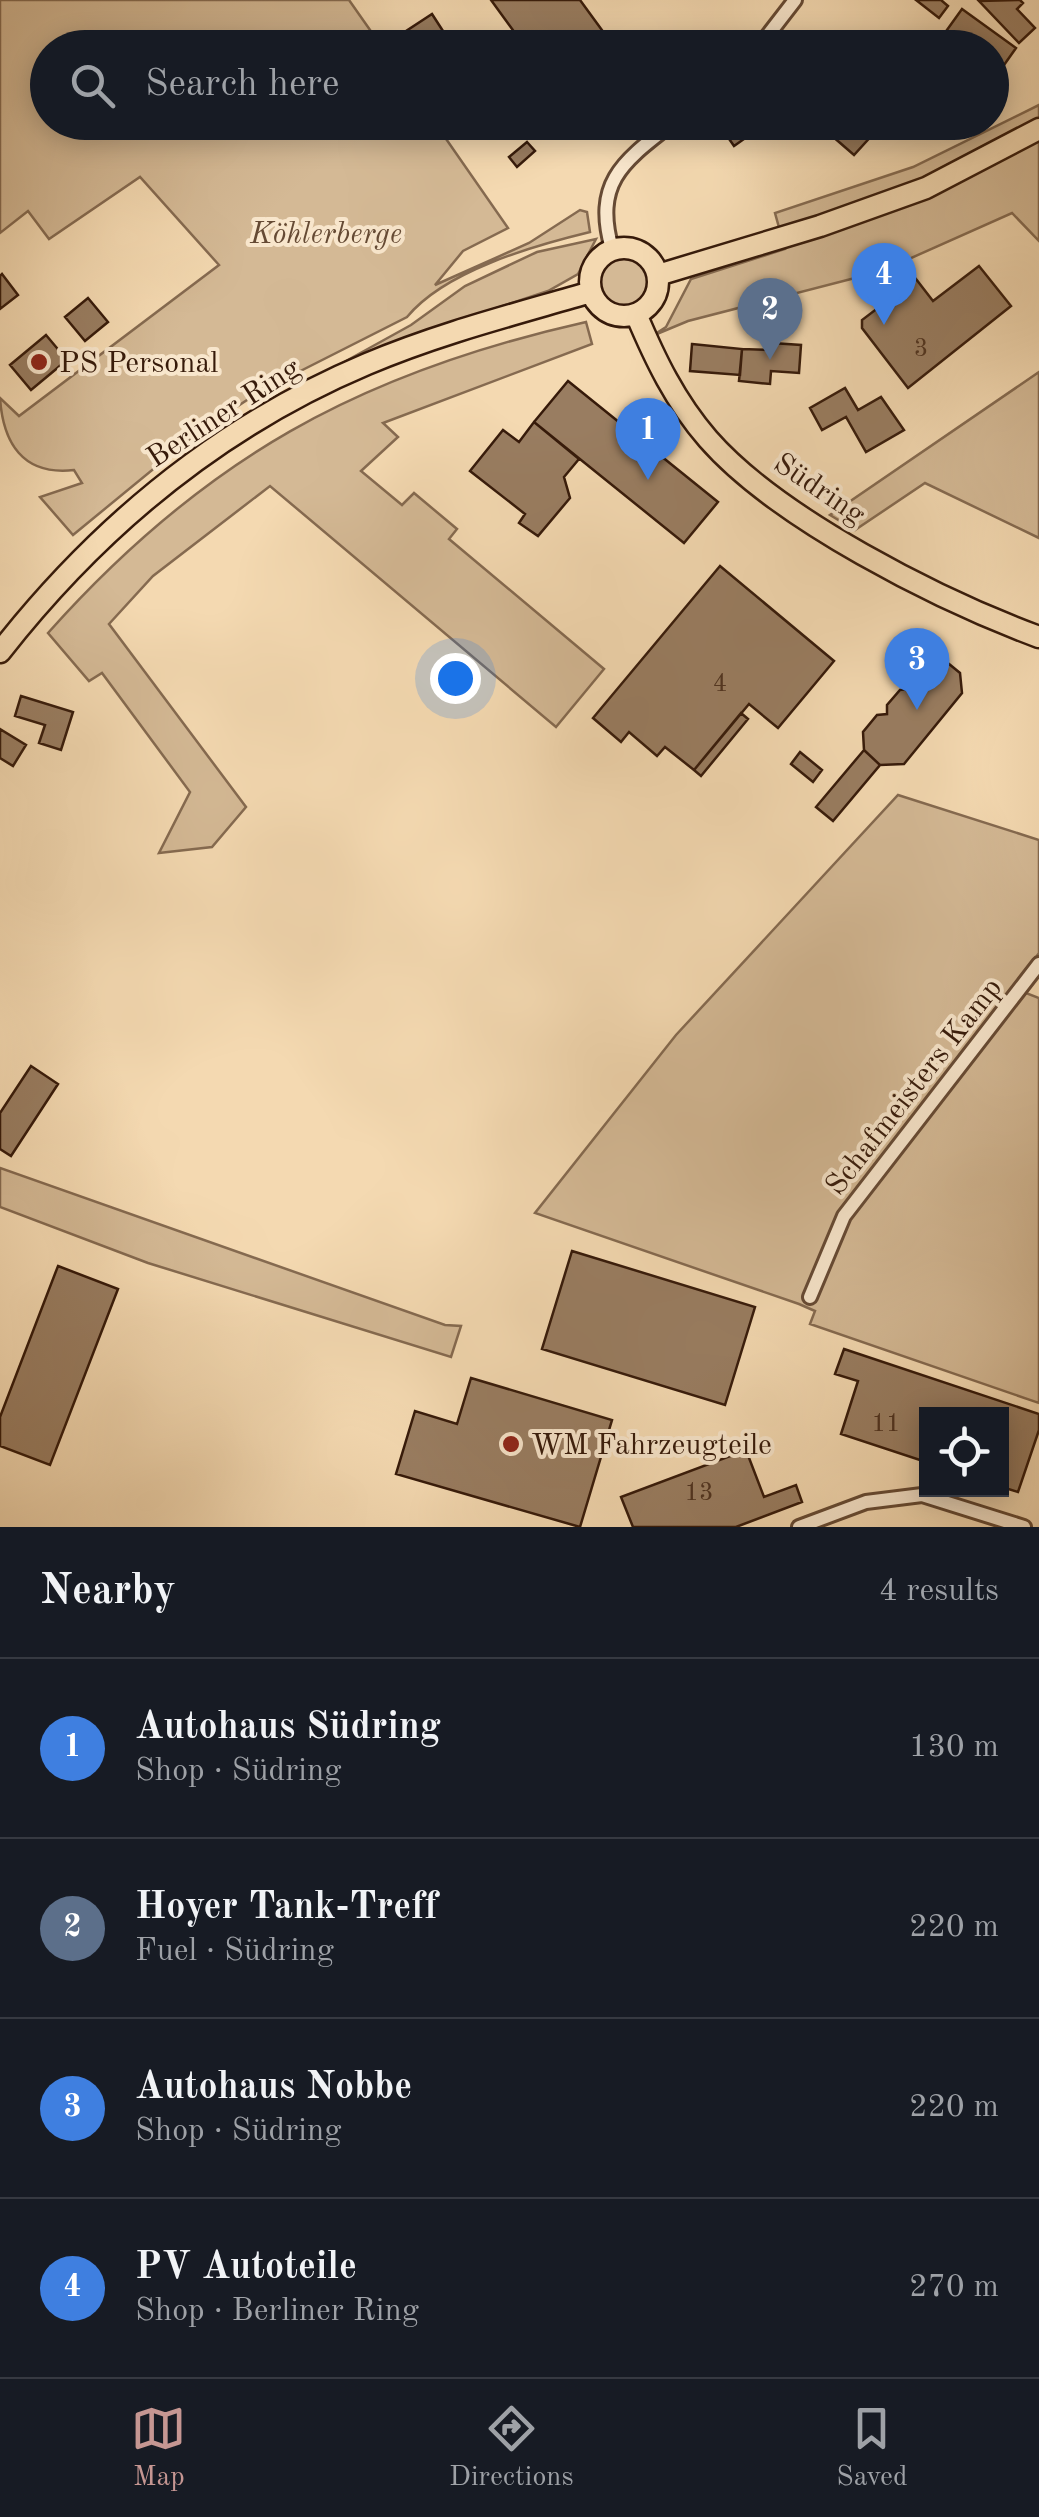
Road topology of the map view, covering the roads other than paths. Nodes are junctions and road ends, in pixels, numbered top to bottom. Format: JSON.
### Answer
{"nodes":[{"id":1,"x":794,"y":0,"type":"edge"},
{"id":2,"x":772,"y":30,"type":"edge"},
{"id":3,"x":1039,"y":129,"type":"edge"},
{"id":4,"x":652,"y":140,"type":"edge"},
{"id":5,"x":612,"y":249,"type":"junction"},
{"id":6,"x":658,"y":274,"type":"junction"},
{"id":7,"x":592,"y":292,"type":"junction"},
{"id":8,"x":636,"y":314,"type":"junction"},
{"id":9,"x":1039,"y":637,"type":"edge"},
{"id":10,"x":0,"y":652,"type":"edge"},
{"id":11,"x":1039,"y":964,"type":"edge"},
{"id":12,"x":810,"y":1297,"type":"dead end"},
{"id":13,"x":798,"y":1527,"type":"edge"},
{"id":14,"x":1024,"y":1527,"type":"edge"}],
"edges":[{"from":1,"to":2,"type":"street"},
{"from":3,"to":6,"type":"main road"},
{"from":4,"to":5,"type":"street"},
{"from":5,"to":6,"type":"main road"},
{"from":5,"to":7,"type":"main road"},
{"from":6,"to":8,"type":"main road"},
{"from":7,"to":8,"type":"main road"},
{"from":7,"to":10,"type":"main road","name":"Berliner Ring"},
{"from":8,"to":9,"type":"main road","name":"Südring"},
{"from":11,"to":12,"type":"street","name":"Schafmeisters Kamp"},
{"from":13,"to":14,"type":"street"}]}
